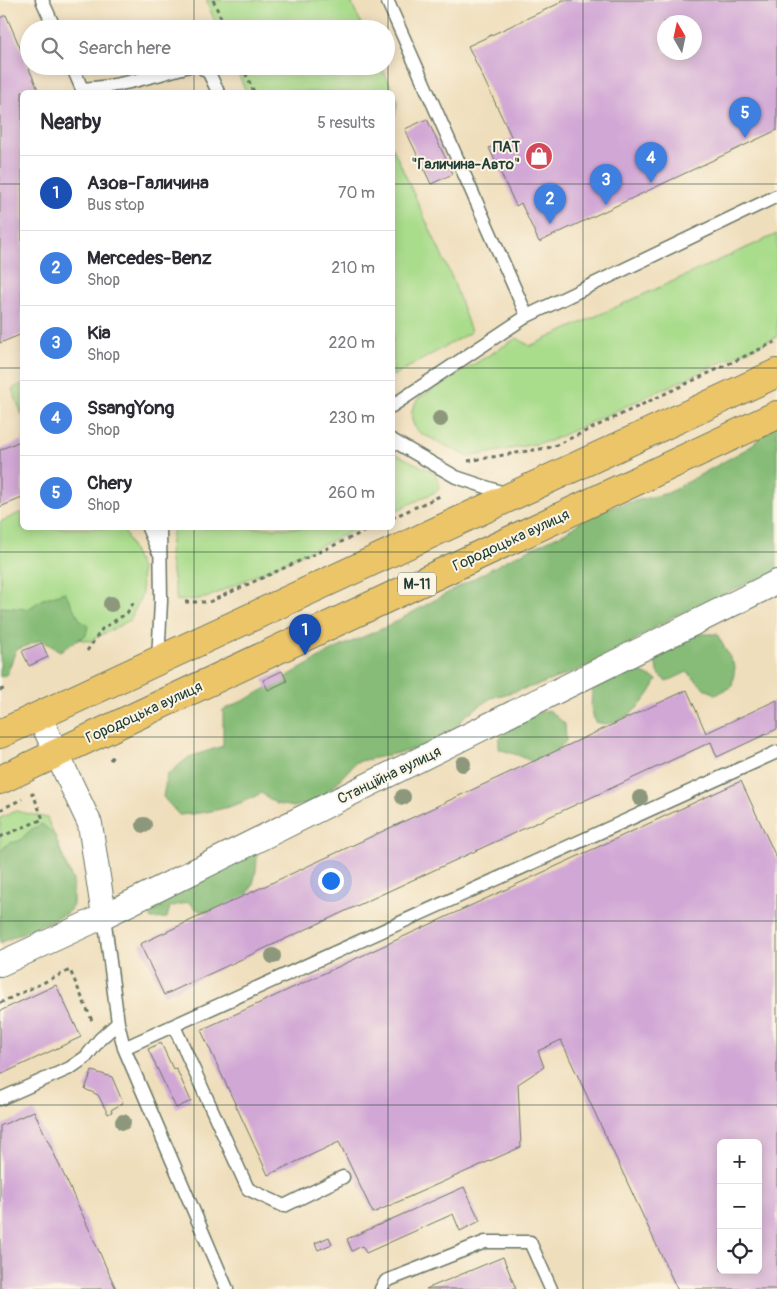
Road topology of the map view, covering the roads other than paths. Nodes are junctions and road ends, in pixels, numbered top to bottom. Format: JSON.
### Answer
{"nodes":[{"id":1,"x":42,"y":0,"type":"edge"},
{"id":2,"x":387,"y":0,"type":"edge"},
{"id":3,"x":51,"y":20,"type":"edge"},
{"id":4,"x":76,"y":75,"type":"edge"},
{"id":5,"x":158,"y":75,"type":"edge"},
{"id":6,"x":210,"y":75,"type":"edge"},
{"id":7,"x":217,"y":90,"type":"edge"},
{"id":8,"x":777,"y":196,"type":"edge"},
{"id":9,"x":527,"y":316,"type":"junction"},
{"id":10,"x":777,"y":374,"type":"edge"},
{"id":11,"x":395,"y":404,"type":"edge"},
{"id":12,"x":777,"y":415,"type":"edge"},
{"id":13,"x":395,"y":442,"type":"edge"},
{"id":14,"x":512,"y":496,"type":"junction"},
{"id":15,"x":149,"y":530,"type":"edge"},
{"id":16,"x":160,"y":530,"type":"edge"},
{"id":17,"x":160,"y":555,"type":"junction"},
{"id":18,"x":777,"y":582,"type":"edge"},
{"id":19,"x":158,"y":660,"type":"junction"},
{"id":20,"x":39,"y":716,"type":"junction"},
{"id":21,"x":0,"y":734,"type":"edge"},
{"id":22,"x":777,"y":752,"type":"edge"},
{"id":23,"x":58,"y":753,"type":"junction"},
{"id":24,"x":0,"y":780,"type":"edge"},
{"id":25,"x":104,"y":916,"type":"junction"},
{"id":26,"x":0,"y":964,"type":"edge"},
{"id":27,"x":118,"y":1023,"type":"junction"},
{"id":28,"x":174,"y":1026,"type":"junction"},
{"id":29,"x":124,"y":1048,"type":"junction"},
{"id":30,"x":0,"y":1099,"type":"edge"},
{"id":31,"x":343,"y":1177,"type":"dead end"},
{"id":32,"x":227,"y":1289,"type":"edge"},
{"id":33,"x":381,"y":1289,"type":"edge"},
{"id":34,"x":550,"y":1289,"type":"edge"}],
"edges":[{"from":1,"to":3,"type":"lane"},
{"from":2,"to":9,"type":"lane"},
{"from":4,"to":5,"type":"lane"},
{"from":6,"to":7,"type":"lane"},
{"from":8,"to":9,"type":"lane"},
{"from":9,"to":11,"type":"lane"},
{"from":10,"to":14,"type":"main road","number":"М-11"},
{"from":12,"to":23,"type":"main road","name":"Городоцька вулиця","number":"М-11"},
{"from":13,"to":14,"type":"lane"},
{"from":14,"to":19,"type":"main road","number":"М-11"},
{"from":15,"to":17,"type":"lane"},
{"from":16,"to":17,"type":"lane"},
{"from":17,"to":19,"type":"lane"},
{"from":18,"to":25,"type":"street","name":"Станційна вулиця"},
{"from":19,"to":20,"type":"main road","number":"М-11"},
{"from":20,"to":21,"type":"main road","number":"М-11"},
{"from":20,"to":23,"type":"street"},
{"from":22,"to":28,"type":"lane"},
{"from":23,"to":24,"type":"main road","name":"Городоцька вулиця","number":"М-11"},
{"from":23,"to":25,"type":"street"},
{"from":25,"to":26,"type":"street","name":"Станційна вулиця"},
{"from":25,"to":27,"type":"lane"},
{"from":27,"to":29,"type":"lane"},
{"from":27,"to":30,"type":"lane"},
{"from":28,"to":29,"type":"lane"},
{"from":28,"to":31,"type":"lane"},
{"from":29,"to":32,"type":"lane"},
{"from":33,"to":34,"type":"lane"}]}
